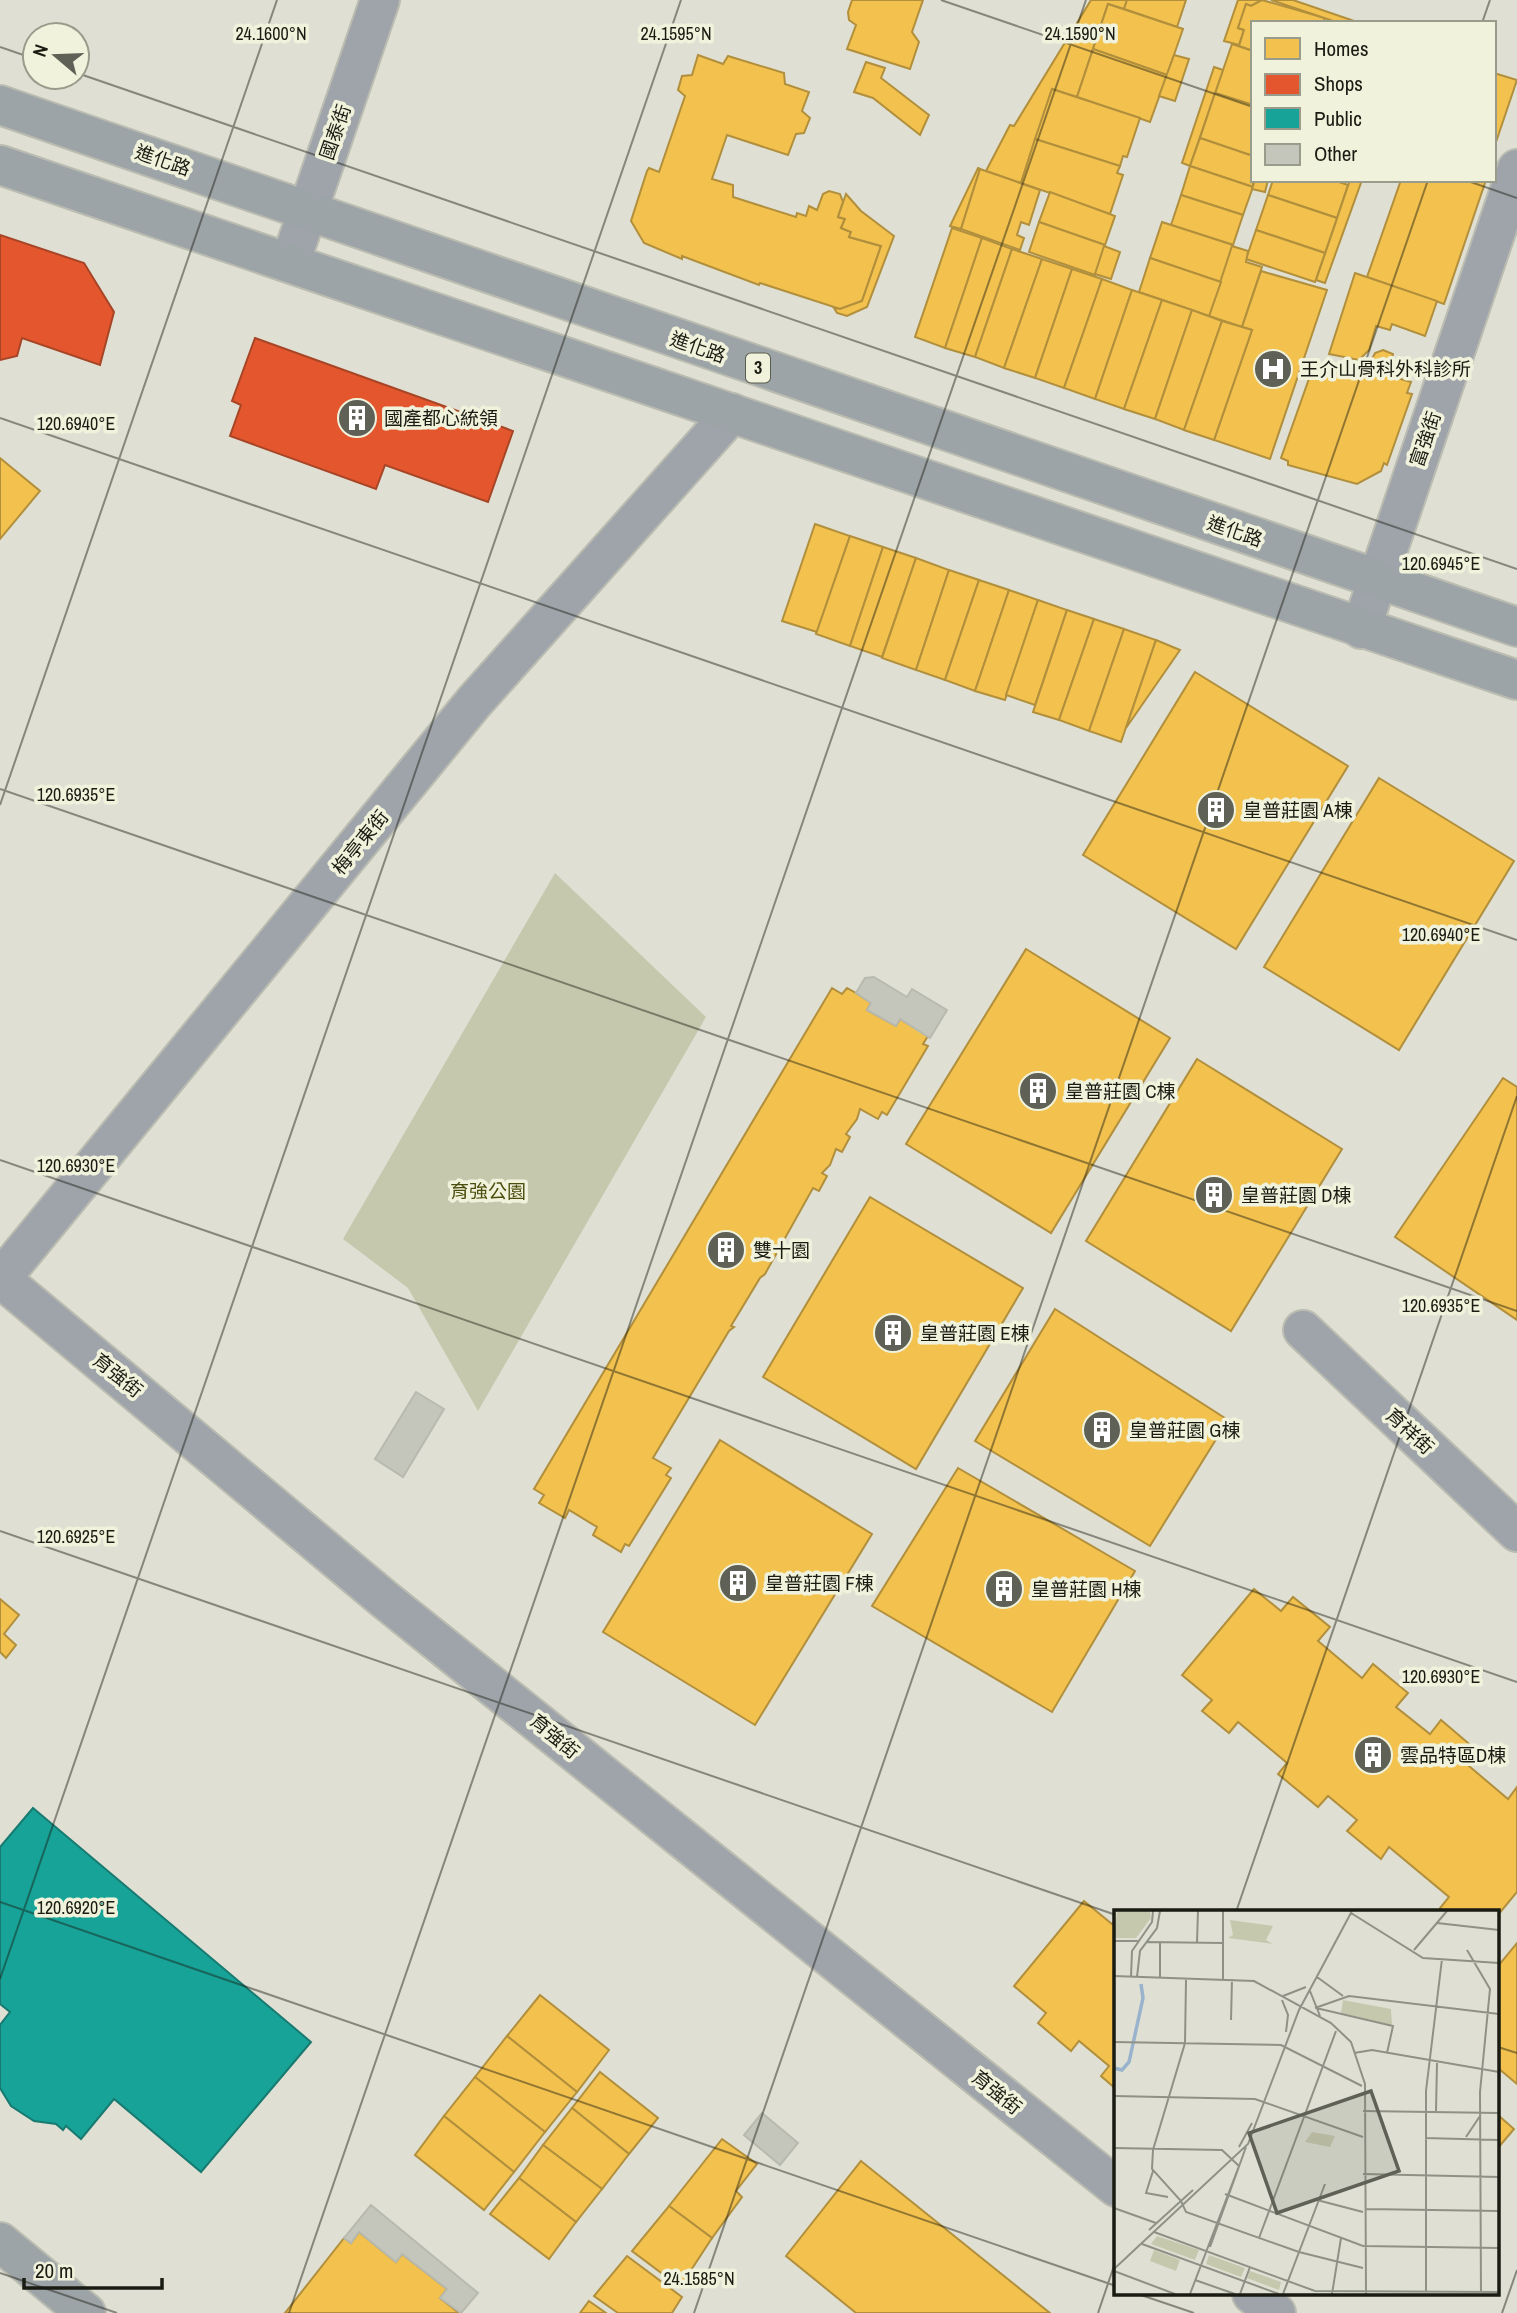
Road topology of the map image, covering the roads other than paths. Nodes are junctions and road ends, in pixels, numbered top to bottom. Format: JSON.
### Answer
{"nodes":[{"id":1,"x":380,"y":0,"type":"edge"},
{"id":2,"x":0,"y":105,"type":"edge"},
{"id":3,"x":0,"y":165,"type":"edge"},
{"id":4,"x":1517,"y":169,"type":"edge"},
{"id":5,"x":309,"y":209,"type":"junction"},
{"id":6,"x":290,"y":263,"type":"junction"},
{"id":7,"x":732,"y":413,"type":"junction"},
{"id":8,"x":1377,"y":580,"type":"junction"},
{"id":9,"x":1517,"y":627,"type":"edge"},
{"id":10,"x":1362,"y":629,"type":"junction"},
{"id":11,"x":1517,"y":680,"type":"edge"},
{"id":12,"x":0,"y":1279,"type":"edge"},
{"id":13,"x":1303,"y":1330,"type":"dead end"},
{"id":14,"x":1517,"y":1532,"type":"edge"},
{"id":15,"x":1114,"y":2185,"type":"edge"},
{"id":16,"x":0,"y":2242,"type":"edge"},
{"id":17,"x":1255,"y":2296,"type":"edge"},
{"id":18,"x":86,"y":2313,"type":"edge"},
{"id":19,"x":1276,"y":2313,"type":"edge"}],
"edges":[{"from":1,"to":5,"type":"street","name":"國泰街"},
{"from":2,"to":5,"type":"main road","name":"進化路","number":"3"},
{"from":3,"to":6,"type":"main road"},
{"from":4,"to":8,"type":"street","name":"富強街"},
{"from":5,"to":6,"type":"street","name":"國泰街"},
{"from":5,"to":8,"type":"main road","name":"進化路","number":"3"},
{"from":6,"to":7,"type":"main road"},
{"from":7,"to":10,"type":"main road"},
{"from":7,"to":12,"type":"street","name":"梅亭東街"},
{"from":8,"to":9,"type":"main road","name":"進化路","number":"3"},
{"from":8,"to":10,"type":"street","name":"富強街"},
{"from":10,"to":11,"type":"main road"},
{"from":12,"to":15,"type":"street","name":"育強街"},
{"from":13,"to":14,"type":"street","name":"育祥街"},
{"from":16,"to":18,"type":"main road"},
{"from":17,"to":19,"type":"street"}]}
